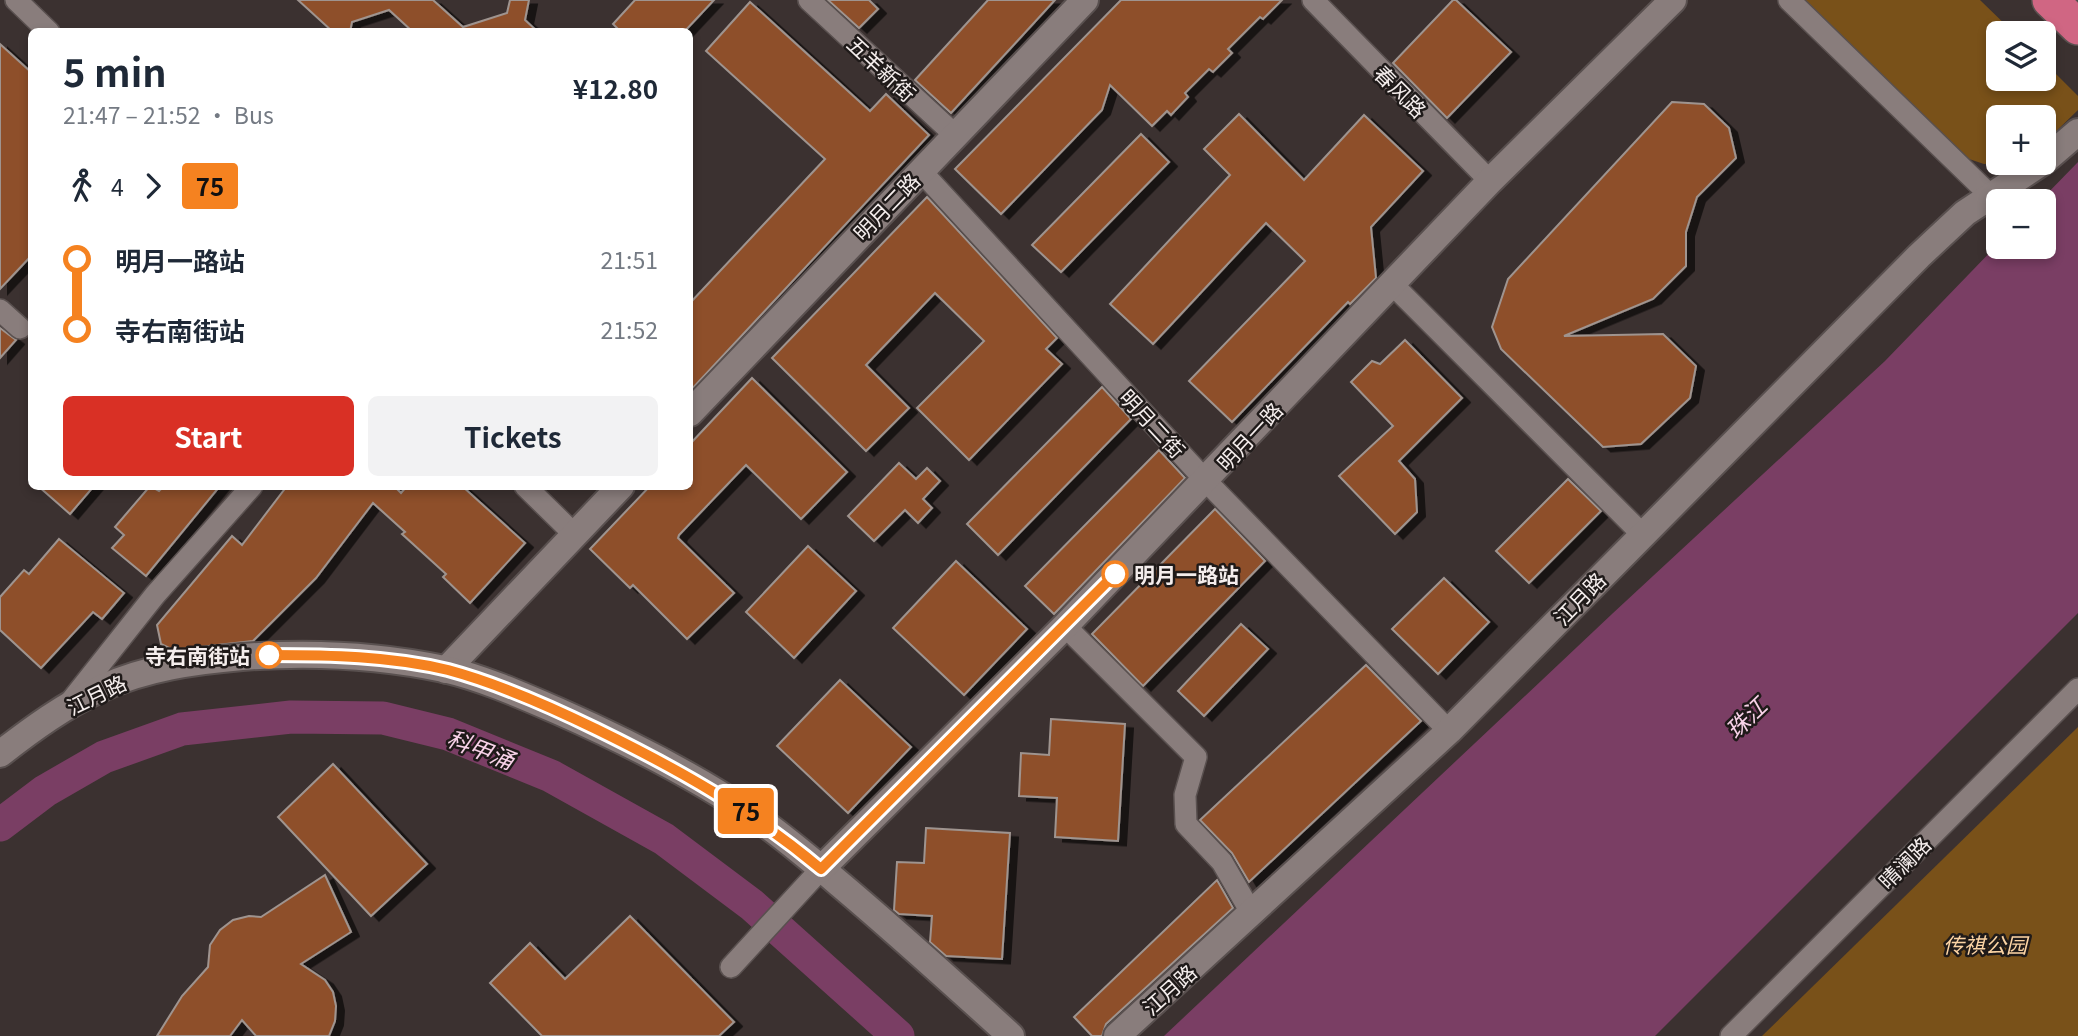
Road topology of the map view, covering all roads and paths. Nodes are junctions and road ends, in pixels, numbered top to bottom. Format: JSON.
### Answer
{"nodes":[{"id":1,"x":16,"y":0,"type":"edge"},
{"id":2,"x":809,"y":0,"type":"edge"},
{"id":3,"x":1085,"y":0,"type":"edge"},
{"id":4,"x":1313,"y":0,"type":"edge"},
{"id":5,"x":1674,"y":0,"type":"edge"},
{"id":6,"x":1789,"y":0,"type":"edge"},
{"id":7,"x":2050,"y":0,"type":"edge"},
{"id":8,"x":2078,"y":26,"type":"edge"},
{"id":9,"x":45,"y":28,"type":"edge"},
{"id":10,"x":2078,"y":132,"type":"edge"},
{"id":11,"x":955,"y":135,"type":"junction"},
{"id":12,"x":2056,"y":151,"type":"edge"},
{"id":13,"x":920,"y":170,"type":"junction"},
{"id":14,"x":2023,"y":175,"type":"edge"},
{"id":15,"x":1490,"y":181,"type":"junction"},
{"id":16,"x":2002,"y":189,"type":"edge"},
{"id":17,"x":1986,"y":191,"type":"edge"},
{"id":18,"x":1986,"y":199,"type":"edge"},
{"id":19,"x":1392,"y":284,"type":"junction"},
{"id":20,"x":0,"y":310,"type":"edge"},
{"id":21,"x":20,"y":328,"type":"dead end"},
{"id":22,"x":693,"y":410,"type":"edge"},
{"id":23,"x":1206,"y":481,"type":"junction"},
{"id":24,"x":248,"y":490,"type":"edge"},
{"id":25,"x":529,"y":490,"type":"edge"},
{"id":26,"x":617,"y":490,"type":"edge"},
{"id":27,"x":1642,"y":534,"type":"junction"},
{"id":28,"x":575,"y":535,"type":"junction"},
{"id":29,"x":1065,"y":626,"type":"junction"},
{"id":30,"x":446,"y":670,"type":"junction"},
{"id":31,"x":2078,"y":689,"type":"edge"},
{"id":32,"x":68,"y":706,"type":"junction"},
{"id":33,"x":1449,"y":730,"type":"junction"},
{"id":34,"x":0,"y":754,"type":"edge"},
{"id":35,"x":821,"y":869,"type":"junction"},
{"id":36,"x":1252,"y":914,"type":"junction"},
{"id":37,"x":731,"y":967,"type":"dead end"},
{"id":38,"x":1011,"y":1036,"type":"edge"},
{"id":39,"x":1117,"y":1036,"type":"edge"},
{"id":40,"x":1731,"y":1036,"type":"edge"}],
"edges":[{"from":1,"to":9,"type":"street"},
{"from":2,"to":11,"type":"street","name":"五羊新街"},
{"from":3,"to":11,"type":"street","name":"明月二路"},
{"from":4,"to":15,"type":"street","name":"春风路"},
{"from":5,"to":15,"type":"street","name":"明月一路"},
{"from":6,"to":17,"type":"street"},
{"from":7,"to":8,"type":"highway"},
{"from":10,"to":12,"type":"street","name":"江月路"},
{"from":11,"to":13,"type":"street","name":"明月二路"},
{"from":13,"to":22,"type":"street","name":"明月二路"},
{"from":13,"to":23,"type":"street","name":"明月二街"},
{"from":14,"to":16,"type":"street","name":"江月路"},
{"from":15,"to":19,"type":"street","name":"明月一路"},
{"from":18,"to":27,"type":"street","name":"江月路"},
{"from":19,"to":23,"type":"street","name":"明月一路"},
{"from":19,"to":27,"type":"street"},
{"from":20,"to":21,"type":"street"},
{"from":23,"to":29,"type":"street","name":"明月一路"},
{"from":23,"to":33,"type":"street","name":"明月二街"},
{"from":24,"to":32,"type":"street"},
{"from":25,"to":28,"type":"street"},
{"from":26,"to":28,"type":"street"},
{"from":27,"to":33,"type":"street","name":"江月路"},
{"from":28,"to":30,"type":"street"},
{"from":29,"to":35,"type":"street","name":"明月一路"},
{"from":29,"to":36,"type":"street"},
{"from":30,"to":32,"type":"street","name":"江月路"},
{"from":30,"to":35,"type":"street","name":"江月路"},
{"from":31,"to":40,"type":"street","name":"晴澜路"},
{"from":32,"to":34,"type":"street","name":"江月路"},
{"from":33,"to":36,"type":"street","name":"江月路"},
{"from":35,"to":37,"type":"street"},
{"from":35,"to":38,"type":"street","name":"江月路"},
{"from":36,"to":39,"type":"street","name":"江月路"}]}
